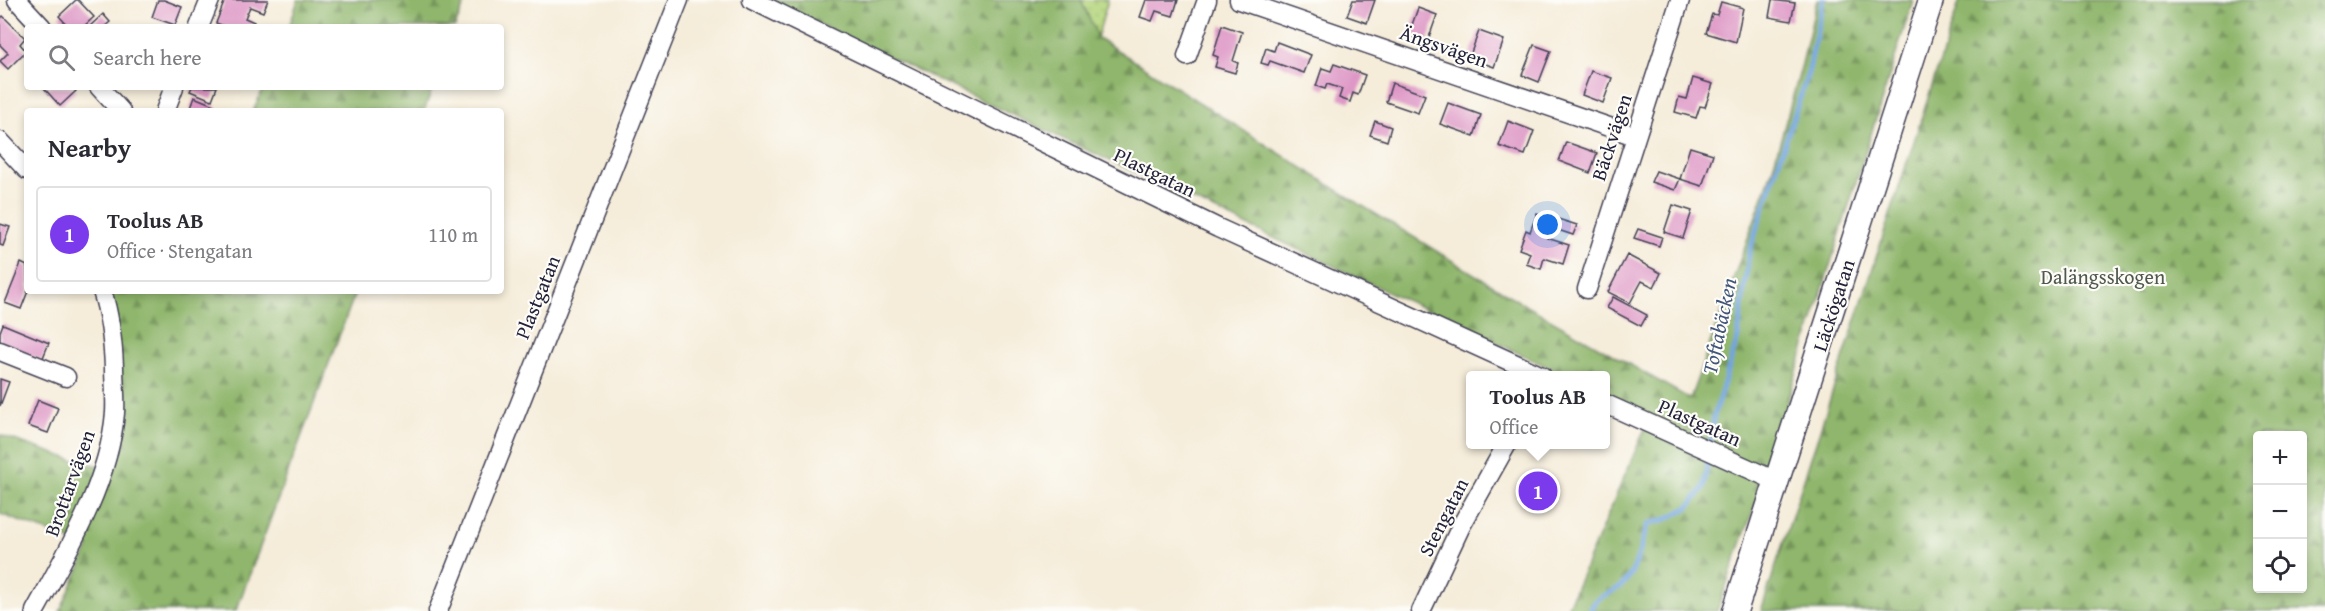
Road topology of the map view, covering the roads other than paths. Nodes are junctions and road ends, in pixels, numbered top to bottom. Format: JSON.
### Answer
{"nodes":[{"id":1,"x":17,"y":0,"type":"edge"},
{"id":2,"x":210,"y":0,"type":"edge"},
{"id":3,"x":679,"y":0,"type":"edge"},
{"id":4,"x":752,"y":0,"type":"edge"},
{"id":5,"x":1207,"y":0,"type":"edge"},
{"id":6,"x":1239,"y":0,"type":"edge"},
{"id":7,"x":1680,"y":0,"type":"edge"},
{"id":8,"x":1931,"y":0,"type":"edge"},
{"id":9,"x":39,"y":24,"type":"edge"},
{"id":10,"x":200,"y":24,"type":"edge"},
{"id":11,"x":1187,"y":56,"type":"dead end"},
{"id":12,"x":102,"y":90,"type":"edge"},
{"id":13,"x":173,"y":90,"type":"edge"},
{"id":14,"x":118,"y":108,"type":"edge"},
{"id":15,"x":166,"y":108,"type":"edge"},
{"id":16,"x":1635,"y":136,"type":"junction"},
{"id":17,"x":0,"y":141,"type":"edge"},
{"id":18,"x":24,"y":167,"type":"edge"},
{"id":19,"x":1587,"y":289,"type":"dead end"},
{"id":20,"x":103,"y":294,"type":"edge"},
{"id":21,"x":0,"y":351,"type":"edge"},
{"id":22,"x":1533,"y":371,"type":"edge"},
{"id":23,"x":66,"y":377,"type":"dead end"},
{"id":24,"x":1610,"y":406,"type":"edge"},
{"id":25,"x":1504,"y":449,"type":"edge"},
{"id":26,"x":1776,"y":481,"type":"junction"},
{"id":27,"x":35,"y":611,"type":"edge"},
{"id":28,"x":438,"y":611,"type":"edge"},
{"id":29,"x":1421,"y":611,"type":"edge"},
{"id":30,"x":1734,"y":611,"type":"edge"}],
"edges":[{"from":1,"to":9,"type":"street"},
{"from":2,"to":10,"type":"street"},
{"from":3,"to":28,"type":"street","name":"Plastgatan"},
{"from":4,"to":22,"type":"street","name":"Plastgatan"},
{"from":5,"to":11,"type":"street"},
{"from":6,"to":16,"type":"street","name":"Ängsvägen"},
{"from":7,"to":16,"type":"street","name":"Bäckvägen"},
{"from":8,"to":26,"type":"main road","name":"Läckögatan"},
{"from":12,"to":14,"type":"street"},
{"from":13,"to":15,"type":"street"},
{"from":16,"to":19,"type":"street","name":"Bäckvägen"},
{"from":17,"to":18,"type":"street"},
{"from":20,"to":27,"type":"street","name":"Brottarvägen"},
{"from":21,"to":23,"type":"street"},
{"from":24,"to":26,"type":"street","name":"Plastgatan"},
{"from":25,"to":29,"type":"street","name":"Stengatan"},
{"from":26,"to":30,"type":"main road","name":"Läckögatan"}]}
